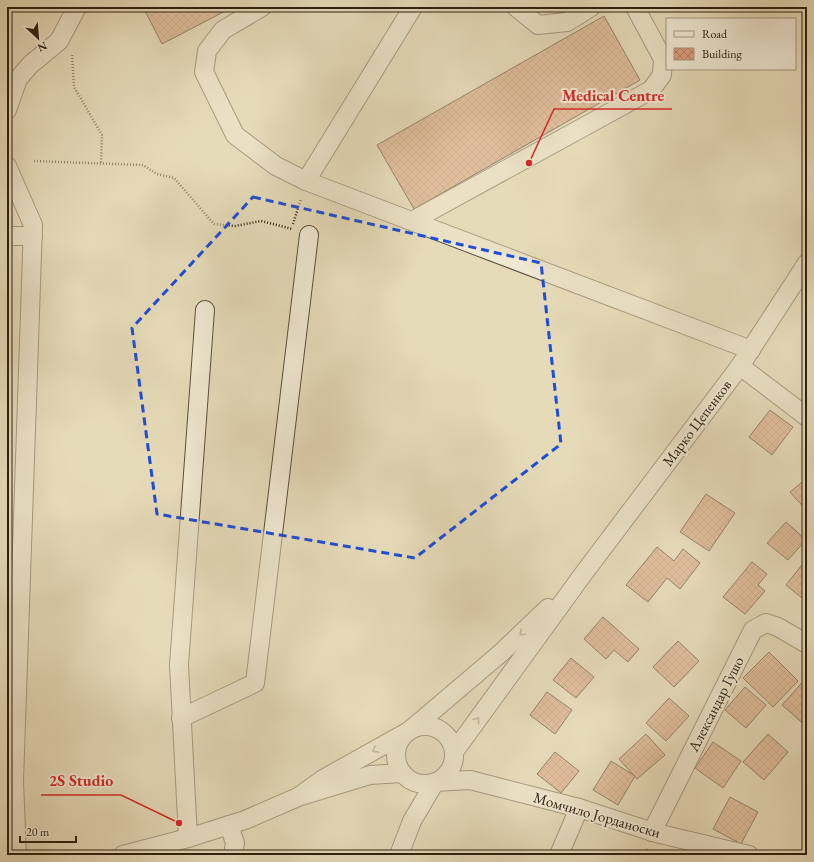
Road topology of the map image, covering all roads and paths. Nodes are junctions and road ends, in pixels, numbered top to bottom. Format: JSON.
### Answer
{"nodes":[{"id":1,"x":77,"y":7,"type":"edge"},
{"id":2,"x":262,"y":7,"type":"edge"},
{"id":3,"x":413,"y":7,"type":"edge"},
{"id":4,"x":516,"y":7,"type":"edge"},
{"id":5,"x":591,"y":7,"type":"edge"},
{"id":6,"x":635,"y":7,"type":"edge"},
{"id":7,"x":72,"y":52,"type":"dead end"},
{"id":8,"x":7,"y":110,"type":"edge"},
{"id":9,"x":34,"y":161,"type":"dead end"},
{"id":10,"x":101,"y":163,"type":"junction"},
{"id":11,"x":7,"y":166,"type":"edge"},
{"id":12,"x":306,"y":181,"type":"junction"},
{"id":13,"x":412,"y":221,"type":"junction"},
{"id":14,"x":292,"y":229,"type":"junction"},
{"id":15,"x":309,"y":234,"type":"joint"},
{"id":16,"x":7,"y":236,"type":"edge"},
{"id":17,"x":33,"y":236,"type":"junction"},
{"id":18,"x":807,"y":263,"type":"edge"},
{"id":19,"x":205,"y":310,"type":"dead end"},
{"id":20,"x":751,"y":350,"type":"junction"},
{"id":21,"x":740,"y":366,"type":"junction"},
{"id":22,"x":807,"y":416,"type":"edge"},
{"id":23,"x":581,"y":577,"type":"junction"},
{"id":24,"x":807,"y":644,"type":"edge"},
{"id":25,"x":181,"y":718,"type":"junction"},
{"id":26,"x":409,"y":731,"type":"junction"},
{"id":27,"x":454,"y":757,"type":"junction"},
{"id":28,"x":405,"y":776,"type":"junction"},
{"id":29,"x":470,"y":780,"type":"junction"},
{"id":30,"x":435,"y":782,"type":"junction"},
{"id":31,"x":298,"y":797,"type":"junction"},
{"id":32,"x":579,"y":808,"type":"junction"},
{"id":33,"x":412,"y":821,"type":"junction"},
{"id":34,"x":228,"y":825,"type":"junction"},
{"id":35,"x":652,"y":832,"type":"junction"},
{"id":36,"x":188,"y":838,"type":"junction"},
{"id":37,"x":148,"y":852,"type":"edge"},
{"id":38,"x":17,"y":855,"type":"edge"},
{"id":39,"x":123,"y":855,"type":"edge"},
{"id":40,"x":233,"y":855,"type":"edge"},
{"id":41,"x":400,"y":855,"type":"edge"},
{"id":42,"x":559,"y":855,"type":"edge"},
{"id":43,"x":748,"y":855,"type":"edge"}],
"edges":[{"from":1,"to":8,"type":"street"},
{"from":2,"to":12,"type":"street"},
{"from":3,"to":12,"type":"street"},
{"from":4,"to":5,"type":"street"},
{"from":6,"to":13,"type":"street"},
{"from":7,"to":10,"type":"path"},
{"from":9,"to":10,"type":"path"},
{"from":10,"to":14,"type":"path"},
{"from":11,"to":17,"type":"street"},
{"from":12,"to":13,"type":"street"},
{"from":12,"to":14,"type":"path"},
{"from":13,"to":20,"type":"street"},
{"from":14,"to":15,"type":"path"},
{"from":15,"to":25,"type":"street"},
{"from":16,"to":17,"type":"street"},
{"from":17,"to":38,"type":"street"},
{"from":18,"to":20,"type":"street","name":"Марко Цепенков"},
{"from":19,"to":25,"type":"street"},
{"from":20,"to":21,"type":"street","name":"Марко Цепенков"},
{"from":21,"to":22,"type":"street"},
{"from":21,"to":23,"type":"street","name":"Марко Цепенков"},
{"from":23,"to":26,"type":"street","one_way":true},
{"from":27,"to":23,"type":"street","one_way":true},
{"from":24,"to":35,"type":"street","name":"Александар Гушо"},
{"from":25,"to":36,"type":"street"},
{"from":26,"to":27,"type":"street"},
{"from":26,"to":28,"type":"street"},
{"from":26,"to":31,"type":"street","one_way":true},
{"from":27,"to":29,"type":"street"},
{"from":27,"to":30,"type":"street"},
{"from":28,"to":30,"type":"street"},
{"from":28,"to":31,"type":"street"},
{"from":28,"to":33,"type":"street"},
{"from":29,"to":30,"type":"street"},
{"from":29,"to":32,"type":"street","name":"Момчило Јорданоски"},
{"from":30,"to":33,"type":"street"},
{"from":31,"to":34,"type":"street"},
{"from":32,"to":35,"type":"street","name":"Момчило Јорданоски"},
{"from":32,"to":42,"type":"street"},
{"from":33,"to":41,"type":"street"},
{"from":34,"to":36,"type":"street"},
{"from":34,"to":40,"type":"street"},
{"from":35,"to":43,"type":"street","name":"Момчило Јорданоски"},
{"from":36,"to":37,"type":"street"},
{"from":37,"to":39,"type":"street"}]}
